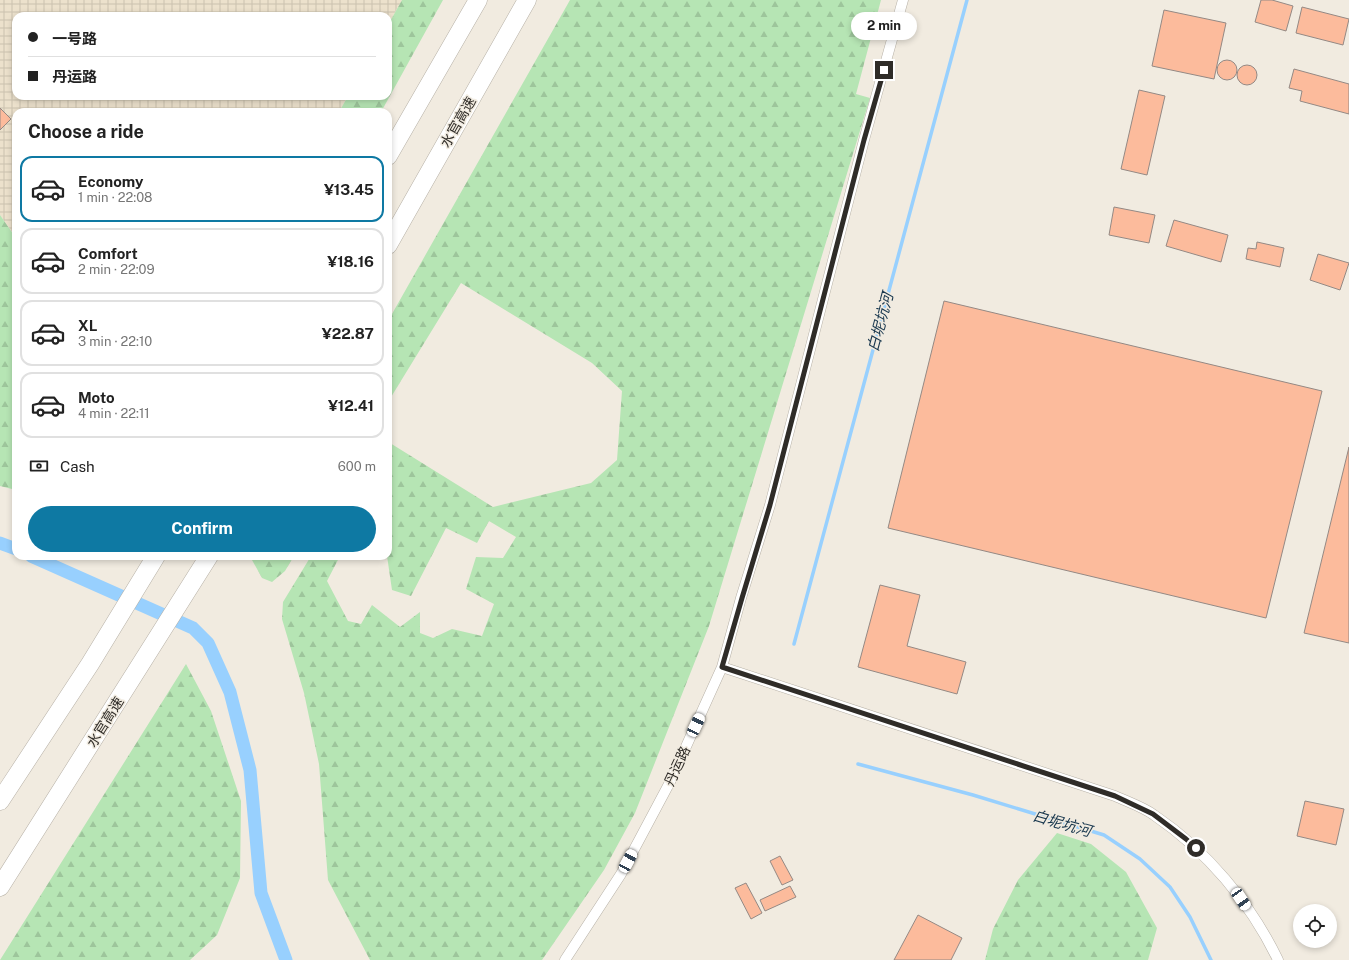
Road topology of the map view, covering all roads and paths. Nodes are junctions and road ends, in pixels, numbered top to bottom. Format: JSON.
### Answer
{"nodes":[{"id":1,"x":478,"y":0,"type":"edge"},
{"id":2,"x":527,"y":0,"type":"edge"},
{"id":3,"x":903,"y":0,"type":"edge"},
{"id":4,"x":392,"y":149,"type":"edge"},
{"id":5,"x":392,"y":238,"type":"edge"},
{"id":6,"x":154,"y":560,"type":"edge"},
{"id":7,"x":206,"y":560,"type":"edge"},
{"id":8,"x":722,"y":667,"type":"junction"},
{"id":9,"x":0,"y":801,"type":"edge"},
{"id":10,"x":0,"y":887,"type":"edge"},
{"id":11,"x":565,"y":960,"type":"edge"},
{"id":12,"x":1278,"y":960,"type":"edge"}],
"edges":[{"from":1,"to":4,"type":"highway"},
{"from":2,"to":5,"type":"highway","name":"水官高速"},
{"from":3,"to":8,"type":"street","name":"丹运路"},
{"from":6,"to":9,"type":"highway"},
{"from":7,"to":10,"type":"highway","name":"水官高速"},
{"from":8,"to":11,"type":"street","name":"丹运路"},
{"from":8,"to":12,"type":"street"}]}
